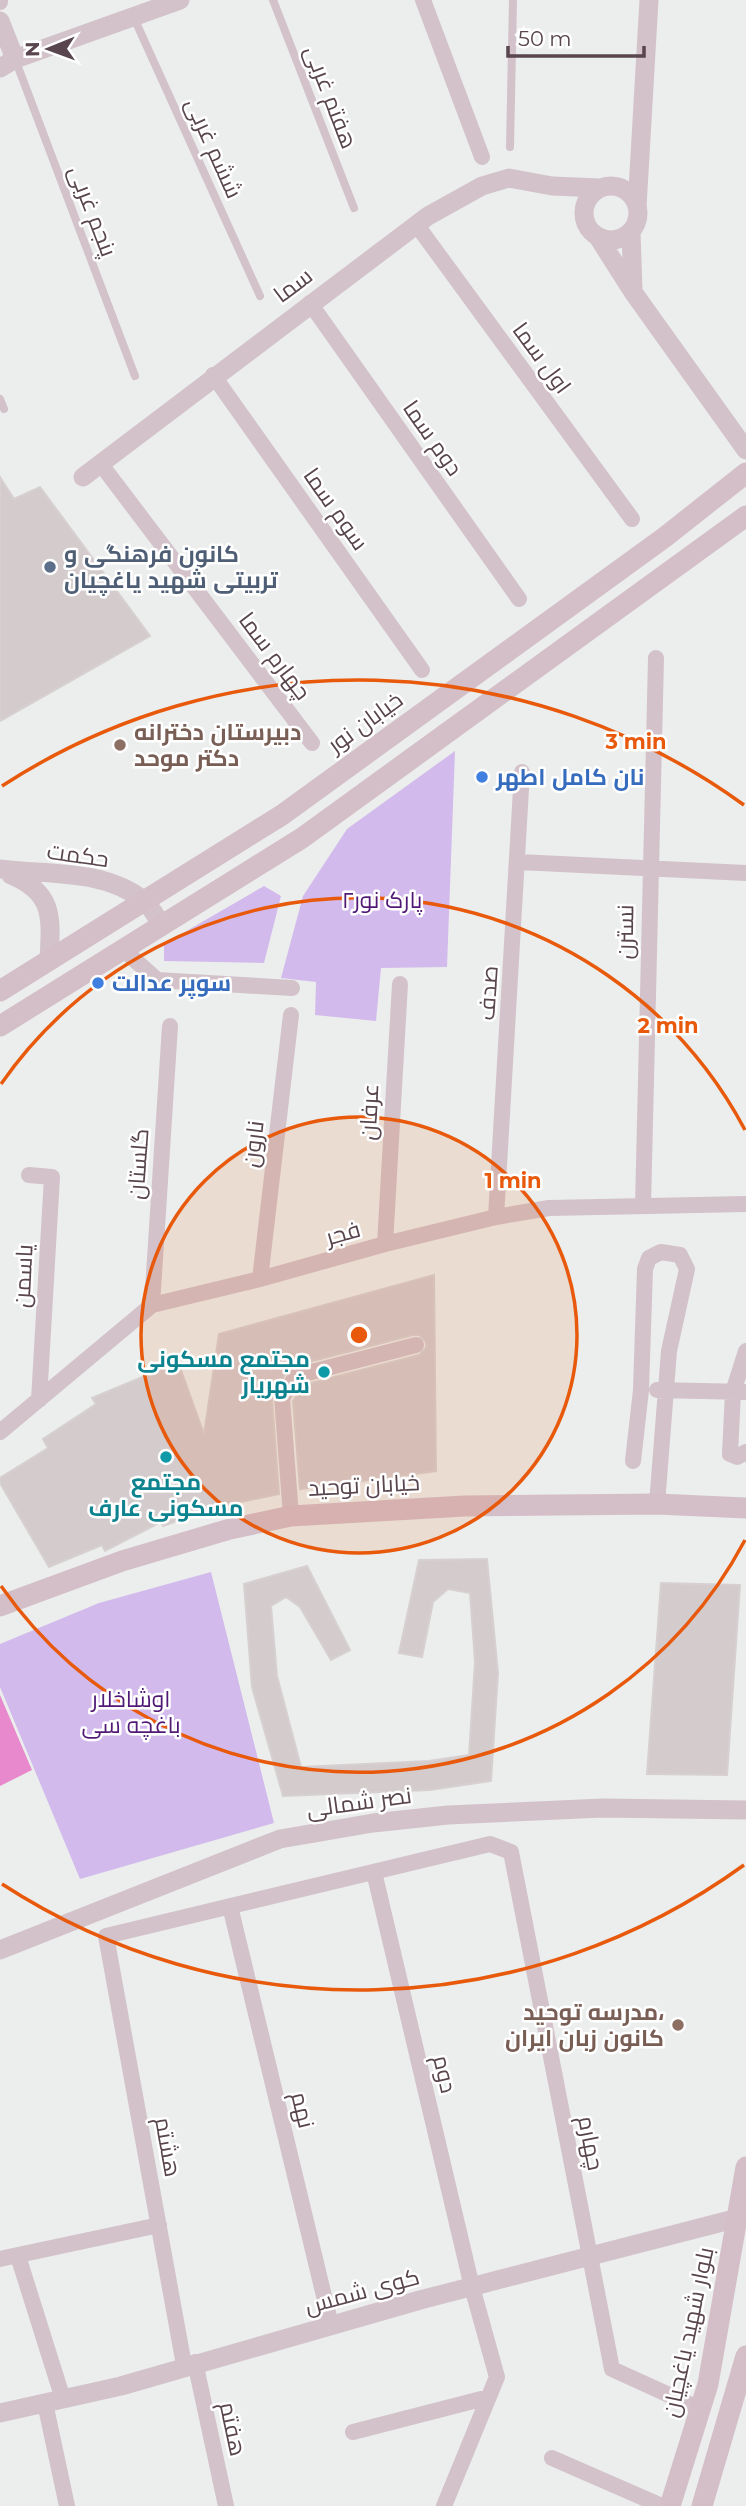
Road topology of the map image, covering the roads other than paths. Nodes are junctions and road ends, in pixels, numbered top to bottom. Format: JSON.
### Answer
{"nodes":[{"id":1,"x":180,"y":0,"type":"edge"},
{"id":2,"x":273,"y":0,"type":"edge"},
{"id":3,"x":423,"y":0,"type":"edge"},
{"id":4,"x":513,"y":0,"type":"edge"},
{"id":5,"x":649,"y":0,"type":"edge"},
{"id":6,"x":134,"y":8,"type":"edge"},
{"id":7,"x":0,"y":22,"type":"edge"},
{"id":8,"x":7,"y":63,"type":"edge"},
{"id":9,"x":510,"y":147,"type":"dead end"},
{"id":10,"x":482,"y":157,"type":"dead end"},
{"id":11,"x":641,"y":171,"type":"junction"},
{"id":12,"x":552,"y":186,"type":"junction"},
{"id":13,"x":607,"y":187,"type":"junction"},
{"id":14,"x":637,"y":207,"type":"junction"},
{"id":15,"x":354,"y":208,"type":"dead end"},
{"id":16,"x":584,"y":215,"type":"junction"},
{"id":17,"x":416,"y":224,"type":"junction"},
{"id":18,"x":631,"y":232,"type":"junction"},
{"id":19,"x":598,"y":237,"type":"junction"},
{"id":20,"x":633,"y":292,"type":"junction"},
{"id":21,"x":260,"y":296,"type":"dead end"},
{"id":22,"x":310,"y":303,"type":"junction"},
{"id":23,"x":213,"y":375,"type":"junction"},
{"id":24,"x":135,"y":376,"type":"dead end"},
{"id":25,"x":0,"y":400,"type":"edge"},
{"id":26,"x":4,"y":409,"type":"dead end"},
{"id":27,"x":746,"y":450,"type":"edge"},
{"id":28,"x":100,"y":463,"type":"junction"},
{"id":29,"x":746,"y":473,"type":"edge"},
{"id":30,"x":83,"y":477,"type":"dead end"},
{"id":31,"x":746,"y":516,"type":"edge"},
{"id":32,"x":632,"y":519,"type":"dead end"},
{"id":33,"x":519,"y":599,"type":"dead end"},
{"id":34,"x":656,"y":658,"type":"dead end"},
{"id":35,"x":422,"y":670,"type":"dead end"},
{"id":36,"x":312,"y":743,"type":"dead end"},
{"id":37,"x":522,"y":772,"type":"dead end"},
{"id":38,"x":519,"y":862,"type":"junction"},
{"id":39,"x":649,"y":868,"type":"junction"},
{"id":40,"x":0,"y":870,"type":"edge"},
{"id":41,"x":746,"y":873,"type":"edge"},
{"id":42,"x":145,"y":901,"type":"junction"},
{"id":43,"x":162,"y":926,"type":"junction"},
{"id":44,"x":125,"y":951,"type":"junction"},
{"id":45,"x":49,"y":960,"type":"junction"},
{"id":46,"x":400,"y":984,"type":"dead end"},
{"id":47,"x":292,"y":988,"type":"dead end"},
{"id":48,"x":0,"y":991,"type":"edge"},
{"id":49,"x":290,"y":1015,"type":"dead end"},
{"id":50,"x":0,"y":1026,"type":"edge"},
{"id":51,"x":170,"y":1026,"type":"dead end"},
{"id":52,"x":29,"y":1175,"type":"dead end"},
{"id":53,"x":746,"y":1204,"type":"edge"},
{"id":54,"x":643,"y":1206,"type":"junction"},
{"id":55,"x":496,"y":1217,"type":"junction"},
{"id":56,"x":384,"y":1244,"type":"junction"},
{"id":57,"x":260,"y":1279,"type":"junction"},
{"id":58,"x":152,"y":1305,"type":"junction"},
{"id":59,"x":416,"y":1345,"type":"dead end"},
{"id":60,"x":746,"y":1351,"type":"edge"},
{"id":61,"x":641,"y":1390,"type":"junction"},
{"id":62,"x":665,"y":1390,"type":"junction"},
{"id":63,"x":740,"y":1392,"type":"edge"},
{"id":64,"x":39,"y":1400,"type":"junction"},
{"id":65,"x":0,"y":1433,"type":"edge"},
{"id":66,"x":746,"y":1452,"type":"edge"},
{"id":67,"x":633,"y":1461,"type":"dead end"},
{"id":68,"x":657,"y":1504,"type":"junction"},
{"id":69,"x":744,"y":1510,"type":"edge"},
{"id":70,"x":291,"y":1516,"type":"junction"},
{"id":71,"x":0,"y":1606,"type":"edge"},
{"id":72,"x":746,"y":1810,"type":"edge"},
{"id":73,"x":374,"y":1872,"type":"junction"},
{"id":74,"x":230,"y":1906,"type":"junction"},
{"id":75,"x":0,"y":1950,"type":"edge"},
{"id":76,"x":746,"y":2167,"type":"edge"},
{"id":77,"x":738,"y":2218,"type":"junction"},
{"id":78,"x":159,"y":2225,"type":"junction"},
{"id":79,"x":18,"y":2256,"type":"junction"},
{"id":80,"x":590,"y":2256,"type":"junction"},
{"id":81,"x":0,"y":2259,"type":"edge"},
{"id":82,"x":472,"y":2287,"type":"junction"},
{"id":83,"x":331,"y":2325,"type":"junction"},
{"id":84,"x":190,"y":2364,"type":"junction"},
{"id":85,"x":745,"y":2368,"type":"edge"},
{"id":86,"x":489,"y":2397,"type":"junction"},
{"id":87,"x":54,"y":2401,"type":"junction"},
{"id":88,"x":700,"y":2410,"type":"junction"},
{"id":89,"x":0,"y":2413,"type":"edge"},
{"id":90,"x":353,"y":2432,"type":"dead end"},
{"id":91,"x":552,"y":2458,"type":"dead end"},
{"id":92,"x":67,"y":2506,"type":"edge"},
{"id":93,"x":226,"y":2506,"type":"edge"},
{"id":94,"x":444,"y":2506,"type":"edge"},
{"id":95,"x":662,"y":2506,"type":"edge"},
{"id":96,"x":670,"y":2506,"type":"edge"},
{"id":97,"x":702,"y":2506,"type":"edge"}],
"edges":[{"from":1,"to":6,"type":"street"},
{"from":2,"to":15,"type":"lane","name":"هفتم غربی"},
{"from":3,"to":10,"type":"street"},
{"from":4,"to":9,"type":"lane"},
{"from":5,"to":11,"type":"street"},
{"from":6,"to":8,"type":"street"},
{"from":6,"to":21,"type":"lane","name":"ششم غربی"},
{"from":7,"to":8,"type":"street"},
{"from":8,"to":24,"type":"lane","name":"پنجم غربی"},
{"from":11,"to":13,"type":"street"},
{"from":11,"to":14,"type":"street"},
{"from":12,"to":13,"type":"street","name":"سما"},
{"from":12,"to":16,"type":"street"},
{"from":12,"to":17,"type":"street","name":"سما"},
{"from":13,"to":14,"type":"street"},
{"from":13,"to":16,"type":"street"},
{"from":14,"to":18,"type":"street"},
{"from":16,"to":19,"type":"street"},
{"from":17,"to":22,"type":"street","name":"سما"},
{"from":17,"to":32,"type":"street","name":"اول سما"},
{"from":18,"to":19,"type":"street"},
{"from":18,"to":20,"type":"street"},
{"from":19,"to":20,"type":"street"},
{"from":20,"to":27,"type":"street"},
{"from":22,"to":23,"type":"street","name":"سما"},
{"from":22,"to":33,"type":"street","name":"دوم سما"},
{"from":23,"to":28,"type":"street","name":"سما"},
{"from":23,"to":35,"type":"street","name":"سوم سما"},
{"from":25,"to":26,"type":"lane"},
{"from":28,"to":30,"type":"street","name":"سما"},
{"from":28,"to":36,"type":"street","name":"چهارم سما"},
{"from":29,"to":42,"type":"main road","name":"خیابان نور"},
{"from":31,"to":43,"type":"main road"},
{"from":34,"to":39,"type":"street","name":"نسترن"},
{"from":37,"to":38,"type":"street","name":"صدف"},
{"from":38,"to":39,"type":"street"},
{"from":38,"to":55,"type":"street","name":"صدف"},
{"from":39,"to":41,"type":"street"},
{"from":39,"to":54,"type":"street","name":"نسترن"},
{"from":40,"to":42,"type":"street","name":"حکمت"},
{"from":40,"to":45,"type":"street","name":"حکمت"},
{"from":42,"to":43,"type":"street"},
{"from":42,"to":45,"type":"main road","name":"خیابان نور"},
{"from":43,"to":44,"type":"main road"},
{"from":44,"to":47,"type":"street"},
{"from":44,"to":50,"type":"main road"},
{"from":45,"to":48,"type":"main road","name":"خیابان نور"},
{"from":46,"to":56,"type":"street","name":"عرفان"},
{"from":49,"to":57,"type":"street","name":"نارون"},
{"from":51,"to":58,"type":"street","name":"گلستان"},
{"from":52,"to":64,"type":"street","name":"یاسمن"},
{"from":53,"to":54,"type":"street","name":"فجر"},
{"from":54,"to":55,"type":"street","name":"فجر"},
{"from":55,"to":56,"type":"street","name":"فجر"},
{"from":56,"to":57,"type":"street","name":"فجر"},
{"from":57,"to":58,"type":"street","name":"فجر"},
{"from":58,"to":64,"type":"street","name":"فجر"},
{"from":59,"to":70,"type":"street"},
{"from":60,"to":63,"type":"street"},
{"from":61,"to":62,"type":"street"},
{"from":61,"to":62,"type":"street"},
{"from":61,"to":67,"type":"street"},
{"from":62,"to":63,"type":"street"},
{"from":62,"to":68,"type":"street"},
{"from":63,"to":66,"type":"street"},
{"from":64,"to":65,"type":"street","name":"فجر"},
{"from":68,"to":69,"type":"main road","name":"خیابان توحید"},
{"from":68,"to":70,"type":"main road","name":"خیابان توحید"},
{"from":70,"to":71,"type":"main road","name":"خیابان توحید"},
{"from":72,"to":75,"type":"street","name":"نصر شمالی"},
{"from":73,"to":74,"type":"street"},
{"from":73,"to":80,"type":"street","name":"چهارم"},
{"from":73,"to":82,"type":"street","name":"دوم"},
{"from":74,"to":78,"type":"street","name":"هشتم"},
{"from":74,"to":83,"type":"street","name":"نهم"},
{"from":76,"to":77,"type":"main road","name":"بلوار شهید یاغچیان"},
{"from":77,"to":80,"type":"street","name":"کوی شمس"},
{"from":77,"to":88,"type":"main road","name":"بلوار شهید یاغچیان"},
{"from":78,"to":79,"type":"street"},
{"from":78,"to":84,"type":"street","name":"هشتم"},
{"from":79,"to":81,"type":"street"},
{"from":79,"to":87,"type":"street"},
{"from":80,"to":82,"type":"street","name":"کوی شمس"},
{"from":80,"to":88,"type":"street","name":"چهارم"},
{"from":82,"to":83,"type":"street","name":"کوی شمس"},
{"from":82,"to":86,"type":"street","name":"دوم"},
{"from":83,"to":84,"type":"street","name":"کوی شمس"},
{"from":84,"to":87,"type":"street","name":"کوی شمس"},
{"from":84,"to":93,"type":"street","name":"هفتم"},
{"from":85,"to":97,"type":"main road"},
{"from":86,"to":90,"type":"street"},
{"from":86,"to":94,"type":"street","name":"دوم"},
{"from":87,"to":89,"type":"street","name":"کوی شمس"},
{"from":87,"to":92,"type":"street"},
{"from":88,"to":96,"type":"main road","name":"بلوار شهید یاغچیان"},
{"from":91,"to":95,"type":"street"}]}
